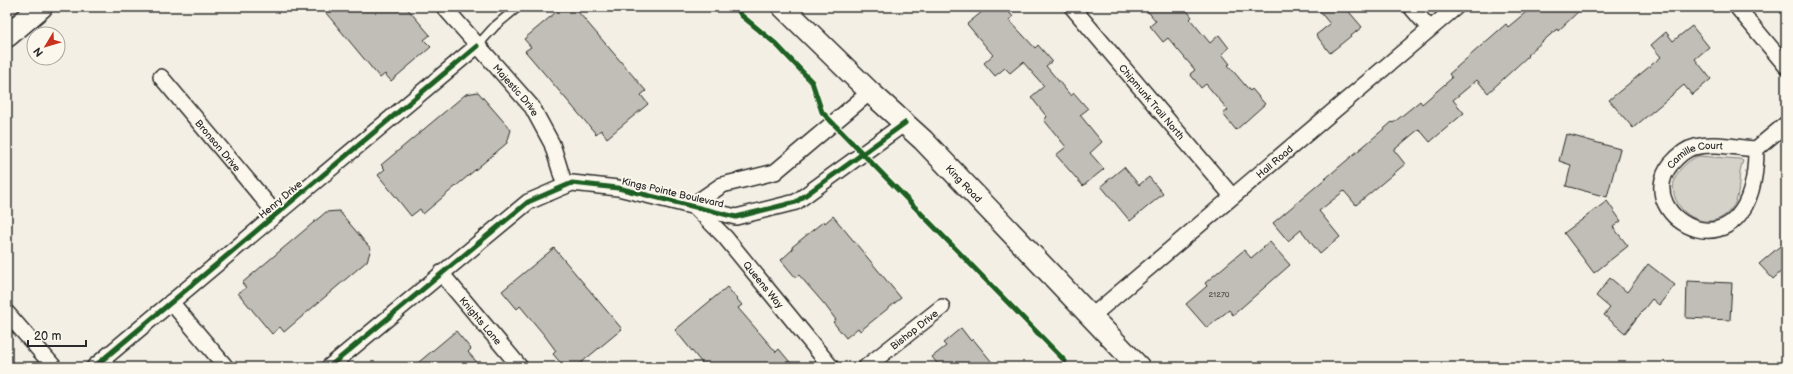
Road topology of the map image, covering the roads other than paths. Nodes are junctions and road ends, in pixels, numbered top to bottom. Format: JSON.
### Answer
{"nodes":[{"id":1,"x":41,"y":7,"type":"edge"},
{"id":2,"x":444,"y":7,"type":"edge"},
{"id":3,"x":518,"y":7,"type":"edge"},
{"id":4,"x":783,"y":7,"type":"edge"},
{"id":5,"x":1072,"y":7,"type":"edge"},
{"id":6,"x":1411,"y":7,"type":"edge"},
{"id":7,"x":1456,"y":7,"type":"edge"},
{"id":8,"x":1737,"y":7,"type":"edge"},
{"id":9,"x":1430,"y":29,"type":"junction"},
{"id":10,"x":7,"y":36,"type":"edge"},
{"id":11,"x":477,"y":46,"type":"junction"},
{"id":12,"x":1786,"y":66,"type":"edge"},
{"id":13,"x":161,"y":77,"type":"dead end"},
{"id":14,"x":870,"y":92,"type":"junction"},
{"id":15,"x":905,"y":123,"type":"junction"},
{"id":16,"x":1786,"y":124,"type":"edge"},
{"id":17,"x":1756,"y":149,"type":"junction"},
{"id":18,"x":565,"y":186,"type":"junction"},
{"id":19,"x":1232,"y":196,"type":"junction"},
{"id":20,"x":693,"y":205,"type":"junction"},
{"id":21,"x":276,"y":214,"type":"junction"},
{"id":22,"x":441,"y":274,"type":"junction"},
{"id":23,"x":171,"y":302,"type":"junction"},
{"id":24,"x":942,"y":307,"type":"dead end"},
{"id":25,"x":7,"y":313,"type":"edge"},
{"id":26,"x":1092,"y":316,"type":"junction"},
{"id":27,"x":54,"y":367,"type":"edge"},
{"id":28,"x":94,"y":367,"type":"edge"},
{"id":29,"x":226,"y":367,"type":"edge"},
{"id":30,"x":328,"y":367,"type":"edge"},
{"id":31,"x":520,"y":367,"type":"edge"},
{"id":32,"x":831,"y":367,"type":"edge"},
{"id":33,"x":866,"y":367,"type":"edge"},
{"id":34,"x":1139,"y":367,"type":"edge"}],
"edges":[{"from":1,"to":10,"type":"highway"},
{"from":2,"to":11,"type":"street","name":"Majestic Drive"},
{"from":3,"to":11,"type":"lane"},
{"from":4,"to":14,"type":"main road","name":"King Road"},
{"from":5,"to":19,"type":"street","name":"Chipmunk Trail North"},
{"from":6,"to":9,"type":"street"},
{"from":7,"to":9,"type":"street","name":"Hall Road"},
{"from":8,"to":12,"type":"street"},
{"from":9,"to":19,"type":"street","name":"Hall Road"},
{"from":11,"to":18,"type":"street","name":"Majestic Drive"},
{"from":11,"to":21,"type":"street","name":"Henry Drive"},
{"from":13,"to":21,"type":"street","name":"Bronson Drive"},
{"from":14,"to":15,"type":"main road","name":"King Road"},
{"from":14,"to":20,"type":"street","name":"Kings Pointe Boulevard"},
{"from":15,"to":20,"type":"street","name":"Kings Pointe Boulevard"},
{"from":15,"to":26,"type":"main road","name":"King Road"},
{"from":16,"to":17,"type":"street"},
{"from":17,"to":17,"type":"street","name":"Camille Court"},
{"from":18,"to":20,"type":"street","name":"Kings Pointe Boulevard"},
{"from":18,"to":22,"type":"street","name":"Kings Pointe Boulevard"},
{"from":19,"to":26,"type":"street","name":"Hall Road"},
{"from":20,"to":32,"type":"street","name":"Queens Way"},
{"from":21,"to":23,"type":"street","name":"Henry Drive"},
{"from":22,"to":30,"type":"street","name":"Kings Pointe Boulevard"},
{"from":22,"to":31,"type":"street","name":"Knights Lane"},
{"from":23,"to":28,"type":"street","name":"Henry Drive"},
{"from":23,"to":29,"type":"street"},
{"from":24,"to":33,"type":"street","name":"Bishop Drive"},
{"from":25,"to":27,"type":"street"},
{"from":26,"to":34,"type":"main road","name":"King Road"}]}
